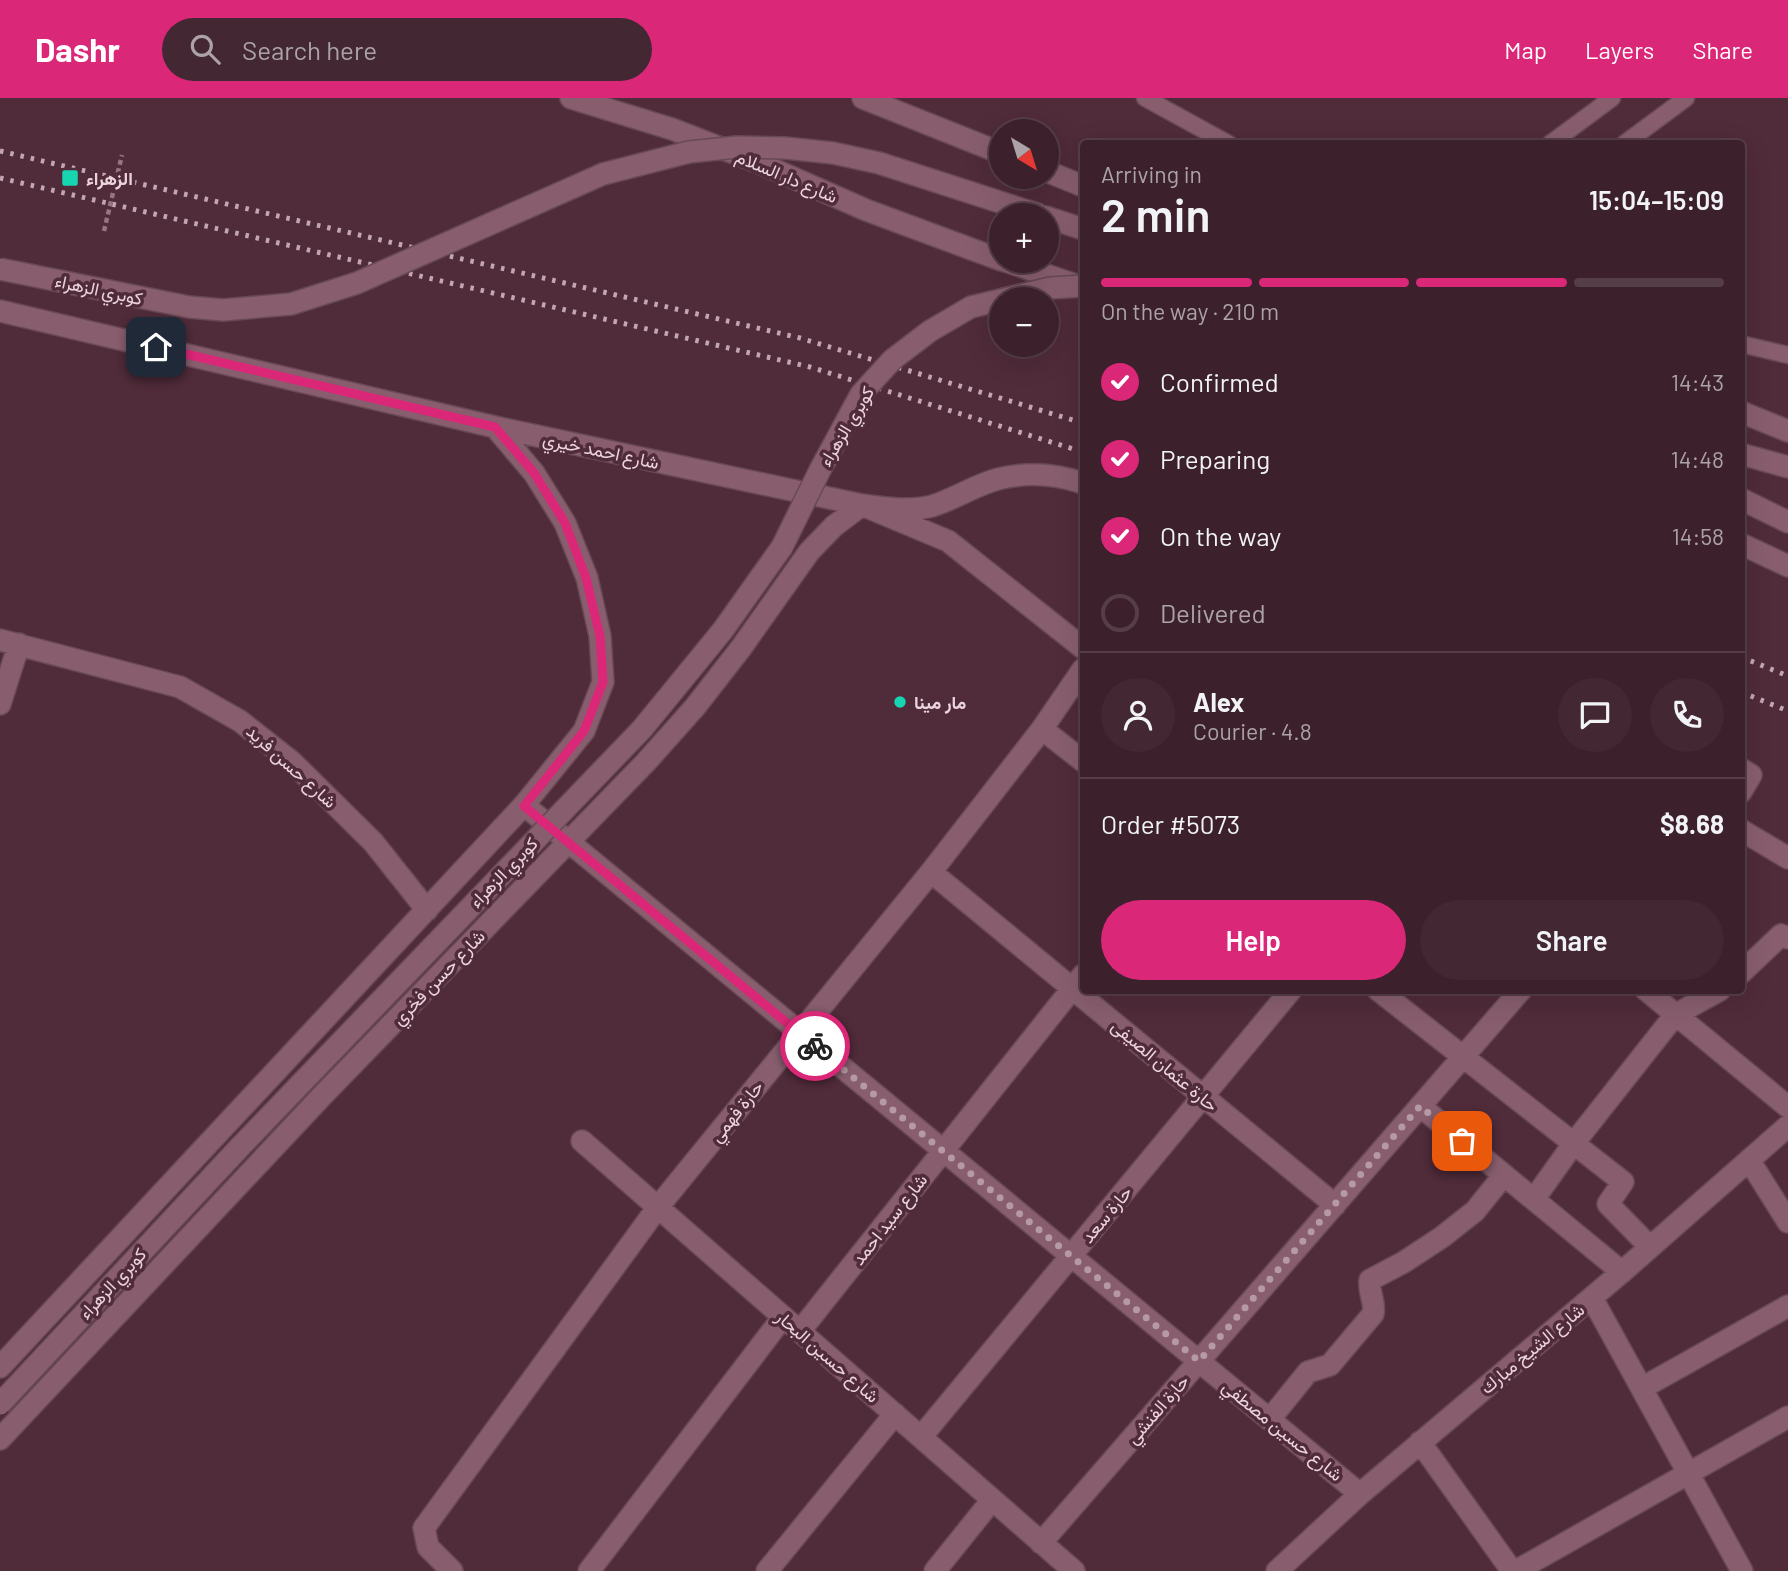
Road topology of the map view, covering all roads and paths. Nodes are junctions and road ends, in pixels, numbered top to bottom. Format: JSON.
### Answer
{"nodes":[{"id":1,"x":571,"y":98,"type":"edge"},
{"id":2,"x":863,"y":98,"type":"edge"},
{"id":3,"x":1145,"y":98,"type":"edge"},
{"id":4,"x":1612,"y":98,"type":"edge"},
{"id":5,"x":1686,"y":98,"type":"edge"},
{"id":6,"x":1222,"y":140,"type":"edge"},
{"id":7,"x":1555,"y":140,"type":"edge"},
{"id":8,"x":1629,"y":140,"type":"edge"},
{"id":9,"x":989,"y":148,"type":"edge"},
{"id":10,"x":122,"y":155,"type":"dead end"},
{"id":11,"x":1059,"y":176,"type":"edge"},
{"id":12,"x":1080,"y":185,"type":"edge"},
{"id":13,"x":1002,"y":203,"type":"edge"},
{"id":14,"x":1059,"y":222,"type":"edge"},
{"id":15,"x":1080,"y":228,"type":"edge"},
{"id":16,"x":104,"y":231,"type":"dead end"},
{"id":17,"x":989,"y":255,"type":"edge"},
{"id":18,"x":0,"y":269,"type":"edge"},
{"id":19,"x":1043,"y":273,"type":"edge"},
{"id":20,"x":1080,"y":285,"type":"edge"},
{"id":21,"x":1080,"y":286,"type":"edge"},
{"id":22,"x":0,"y":311,"type":"edge"},
{"id":23,"x":1745,"y":345,"type":"edge"},
{"id":24,"x":1788,"y":355,"type":"edge"},
{"id":25,"x":1745,"y":414,"type":"edge"},
{"id":26,"x":495,"y":427,"type":"junction"},
{"id":27,"x":1788,"y":431,"type":"edge"},
{"id":28,"x":1745,"y":455,"type":"edge"},
{"id":29,"x":1788,"y":467,"type":"edge"},
{"id":30,"x":1080,"y":482,"type":"edge"},
{"id":31,"x":1745,"y":501,"type":"edge"},
{"id":32,"x":862,"y":505,"type":"junction"},
{"id":33,"x":1788,"y":522,"type":"edge"},
{"id":34,"x":1745,"y":546,"type":"edge"},
{"id":35,"x":1788,"y":566,"type":"edge"},
{"id":36,"x":9,"y":642,"type":"edge"},
{"id":37,"x":1080,"y":646,"type":"edge"},
{"id":38,"x":1080,"y":673,"type":"edge"},
{"id":39,"x":0,"y":704,"type":"edge"},
{"id":40,"x":1042,"y":729,"type":"junction"},
{"id":41,"x":1080,"y":759,"type":"edge"},
{"id":42,"x":524,"y":806,"type":"junction"},
{"id":43,"x":1745,"y":832,"type":"edge"},
{"id":44,"x":569,"y":842,"type":"junction"},
{"id":45,"x":1788,"y":858,"type":"edge"},
{"id":46,"x":931,"y":872,"type":"junction"},
{"id":47,"x":427,"y":910,"type":"junction"},
{"id":48,"x":1788,"y":938,"type":"edge"},
{"id":49,"x":1745,"y":969,"type":"edge"},
{"id":50,"x":1078,"y":982,"type":"edge"},
{"id":51,"x":1091,"y":994,"type":"edge"},
{"id":52,"x":1288,"y":994,"type":"edge"},
{"id":53,"x":1383,"y":994,"type":"edge"},
{"id":54,"x":1517,"y":994,"type":"edge"},
{"id":55,"x":1650,"y":994,"type":"edge"},
{"id":56,"x":1713,"y":994,"type":"edge"},
{"id":57,"x":1675,"y":1016,"type":"junction"},
{"id":58,"x":800,"y":1033,"type":"junction"},
{"id":59,"x":1463,"y":1056,"type":"junction"},
{"id":60,"x":1203,"y":1097,"type":"junction"},
{"id":61,"x":1420,"y":1106,"type":"junction"},
{"id":62,"x":1788,"y":1107,"type":"edge"},
{"id":63,"x":1788,"y":1126,"type":"edge"},
{"id":64,"x":582,"y":1141,"type":"dead end"},
{"id":65,"x":1574,"y":1143,"type":"junction"},
{"id":66,"x":943,"y":1150,"type":"junction"},
{"id":67,"x":1749,"y":1160,"type":"junction"},
{"id":68,"x":1504,"y":1175,"type":"junction"},
{"id":69,"x":1534,"y":1199,"type":"junction"},
{"id":70,"x":1335,"y":1205,"type":"junction"},
{"id":71,"x":658,"y":1207,"type":"junction"},
{"id":72,"x":1788,"y":1222,"type":"edge"},
{"id":73,"x":1650,"y":1247,"type":"junction"},
{"id":74,"x":1071,"y":1256,"type":"junction"},
{"id":75,"x":1622,"y":1272,"type":"junction"},
{"id":76,"x":1592,"y":1298,"type":"junction"},
{"id":77,"x":1788,"y":1306,"type":"edge"},
{"id":78,"x":783,"y":1317,"type":"junction"},
{"id":79,"x":800,"y":1331,"type":"junction"},
{"id":80,"x":1199,"y":1361,"type":"junction"},
{"id":81,"x":1,"y":1363,"type":"edge"},
{"id":82,"x":1642,"y":1388,"type":"junction"},
{"id":83,"x":0,"y":1404,"type":"edge"},
{"id":84,"x":895,"y":1414,"type":"junction"},
{"id":85,"x":1788,"y":1417,"type":"edge"},
{"id":86,"x":1270,"y":1419,"type":"junction"},
{"id":87,"x":921,"y":1437,"type":"junction"},
{"id":88,"x":0,"y":1439,"type":"edge"},
{"id":89,"x":1420,"y":1442,"type":"junction"},
{"id":90,"x":1688,"y":1472,"type":"junction"},
{"id":91,"x":1360,"y":1493,"type":"junction"},
{"id":92,"x":992,"y":1500,"type":"junction"},
{"id":93,"x":1041,"y":1543,"type":"junction"},
{"id":94,"x":452,"y":1571,"type":"edge"},
{"id":95,"x":589,"y":1571,"type":"edge"},
{"id":96,"x":767,"y":1571,"type":"edge"},
{"id":97,"x":935,"y":1571,"type":"edge"},
{"id":98,"x":1074,"y":1571,"type":"edge"},
{"id":99,"x":1277,"y":1571,"type":"edge"},
{"id":100,"x":1514,"y":1571,"type":"edge"},
{"id":101,"x":1742,"y":1571,"type":"edge"}],
"edges":[{"from":1,"to":17,"type":"street","name":"شارع دار السلام"},
{"from":2,"to":9,"type":"street"},
{"from":3,"to":6,"type":"lane"},
{"from":4,"to":7,"type":"lane"},
{"from":5,"to":8,"type":"lane"},
{"from":10,"to":16,"type":"path","bridge":true},
{"from":11,"to":12,"type":"street"},
{"from":13,"to":18,"type":"street","name":"كوبري الزهراء","bridge":true},
{"from":14,"to":15,"type":"street"},
{"from":19,"to":20,"type":"street","name":"شارع دار السلام"},
{"from":21,"to":83,"type":"street","name":"كوبري الزهراء","bridge":true},
{"from":22,"to":26,"type":"street","name":"شارع احمد خيري"},
{"from":23,"to":24,"type":"lane"},
{"from":25,"to":27,"type":"street"},
{"from":26,"to":32,"type":"street","name":"شارع احمد خيري"},
{"from":26,"to":42,"type":"street"},
{"from":28,"to":29,"type":"street"},
{"from":30,"to":32,"type":"street"},
{"from":31,"to":33,"type":"street"},
{"from":32,"to":37,"type":"street","name":"شارع احمد خيري"},
{"from":32,"to":44,"type":"street","name":"شارع حسن فخري"},
{"from":34,"to":35,"type":"street"},
{"from":36,"to":39,"type":"street"},
{"from":36,"to":47,"type":"street","name":"شارع حسن فريد"},
{"from":38,"to":40,"type":"street","name":"حارة فهمي"},
{"from":40,"to":41,"type":"street"},
{"from":40,"to":46,"type":"street","name":"حارة فهمي"},
{"from":42,"to":44,"type":"street","name":"شارع حسين مصطفي"},
{"from":42,"to":47,"type":"street"},
{"from":43,"to":45,"type":"street"},
{"from":44,"to":58,"type":"street","name":"شارع حسين مصطفي"},
{"from":44,"to":88,"type":"street","name":"شارع حسن فخري"},
{"from":46,"to":50,"type":"street","name":"حارة عثمان الصيفى"},
{"from":46,"to":58,"type":"street","name":"حارة فهمي"},
{"from":47,"to":81,"type":"street"},
{"from":48,"to":49,"type":"street"},
{"from":50,"to":66,"type":"street","name":"شارع سيد احمد"},
{"from":51,"to":60,"type":"street","name":"حارة عثمان الصيفى"},
{"from":52,"to":60,"type":"street","name":"حارة سعد"},
{"from":53,"to":59,"type":"street"},
{"from":54,"to":59,"type":"street","name":"حارة الفنشي"},
{"from":55,"to":57,"type":"street"},
{"from":56,"to":57,"type":"street"},
{"from":57,"to":62,"type":"street"},
{"from":57,"to":65,"type":"street"},
{"from":58,"to":66,"type":"street","name":"شارع حسين مصطفي"},
{"from":58,"to":71,"type":"street","name":"حارة فهمي"},
{"from":59,"to":61,"type":"street","name":"حارة الفنشي"},
{"from":59,"to":65,"type":"street"},
{"from":60,"to":70,"type":"street","name":"حارة عثمان الصيفى"},
{"from":60,"to":74,"type":"street","name":"حارة سعد"},
{"from":61,"to":68,"type":"street"},
{"from":61,"to":70,"type":"street","name":"حارة الفنشي"},
{"from":63,"to":67,"type":"street","name":"شارع الشيخ مبارك"},
{"from":64,"to":71,"type":"street","name":"شارع حسين البحار"},
{"from":65,"to":69,"type":"street"},
{"from":65,"to":73,"type":"street"},
{"from":66,"to":74,"type":"street","name":"شارع حسين مصطفي"},
{"from":66,"to":79,"type":"street","name":"شارع سيد احمد"},
{"from":67,"to":72,"type":"street"},
{"from":67,"to":73,"type":"street","name":"شارع الشيخ مبارك"},
{"from":68,"to":69,"type":"street"},
{"from":68,"to":86,"type":"street"},
{"from":69,"to":75,"type":"street"},
{"from":70,"to":80,"type":"street","name":"حارة الفنشي"},
{"from":71,"to":78,"type":"street","name":"شارع حسين البحار"},
{"from":71,"to":94,"type":"street","name":"حارة فهمي"},
{"from":73,"to":75,"type":"street","name":"شارع الشيخ مبارك"},
{"from":74,"to":80,"type":"street","name":"شارع حسين مصطفي"},
{"from":74,"to":87,"type":"street","name":"حارة سعد"},
{"from":75,"to":76,"type":"street","name":"شارع الشيخ مبارك"},
{"from":76,"to":82,"type":"street"},
{"from":76,"to":89,"type":"street","name":"شارع الشيخ مبارك"},
{"from":77,"to":82,"type":"street"},
{"from":78,"to":79,"type":"street","name":"شارع حسين البحار"},
{"from":78,"to":95,"type":"street"},
{"from":79,"to":84,"type":"street","name":"شارع حسين البحار"},
{"from":80,"to":86,"type":"street","name":"شارع حسين مصطفي"},
{"from":80,"to":93,"type":"street","name":"حارة الفنشي"},
{"from":82,"to":90,"type":"street"},
{"from":84,"to":87,"type":"street","name":"شارع حسين البحار"},
{"from":84,"to":96,"type":"street"},
{"from":85,"to":90,"type":"street"},
{"from":86,"to":91,"type":"street","name":"شارع حسين مصطفي"},
{"from":87,"to":92,"type":"street","name":"شارع حسين البحار"},
{"from":89,"to":91,"type":"street","name":"شارع الشيخ مبارك"},
{"from":89,"to":100,"type":"street"},
{"from":90,"to":100,"type":"street"},
{"from":90,"to":101,"type":"street"},
{"from":91,"to":99,"type":"street","name":"شارع الشيخ مبارك"},
{"from":92,"to":93,"type":"street","name":"شارع حسين البحار"},
{"from":92,"to":97,"type":"street"},
{"from":93,"to":98,"type":"street","name":"شارع حسين البحار"}]}
